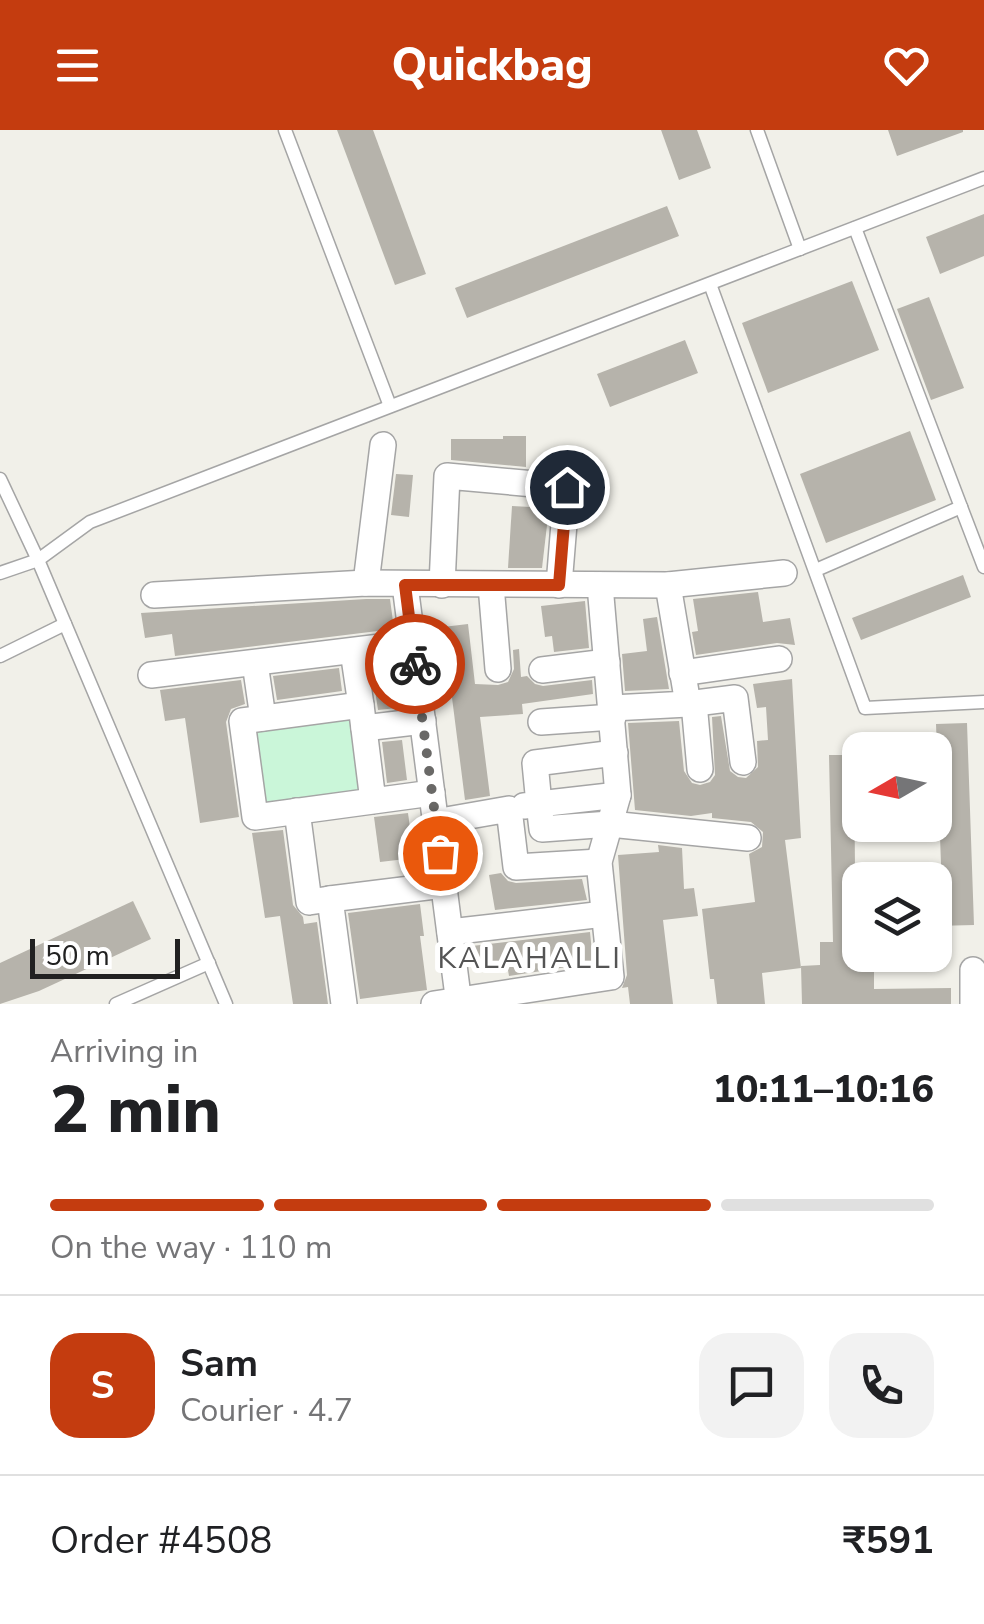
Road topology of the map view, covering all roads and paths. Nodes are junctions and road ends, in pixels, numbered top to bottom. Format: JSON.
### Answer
{"nodes":[{"id":1,"x":285,"y":130,"type":"edge"},
{"id":2,"x":757,"y":130,"type":"edge"},
{"id":3,"x":984,"y":178,"type":"edge"},
{"id":4,"x":855,"y":228,"type":"junction"},
{"id":5,"x":800,"y":248,"type":"junction"},
{"id":6,"x":710,"y":284,"type":"junction"},
{"id":7,"x":390,"y":406,"type":"junction"},
{"id":8,"x":383,"y":446,"type":"dead end"},
{"id":9,"x":0,"y":479,"type":"edge"},
{"id":10,"x":961,"y":508,"type":"junction"},
{"id":11,"x":38,"y":560,"type":"junction"},
{"id":12,"x":984,"y":567,"type":"edge"},
{"id":13,"x":816,"y":570,"type":"junction"},
{"id":14,"x":0,"y":573,"type":"edge"},
{"id":15,"x":784,"y":573,"type":"dead end"},
{"id":16,"x":366,"y":584,"type":"junction"},
{"id":17,"x":405,"y":585,"type":"junction"},
{"id":18,"x":442,"y":585,"type":"junction"},
{"id":19,"x":559,"y":585,"type":"junction"},
{"id":20,"x":668,"y":585,"type":"junction"},
{"id":21,"x":491,"y":586,"type":"junction"},
{"id":22,"x":600,"y":586,"type":"junction"},
{"id":23,"x":154,"y":595,"type":"dead end"},
{"id":24,"x":65,"y":624,"type":"junction"},
{"id":25,"x":412,"y":643,"type":"junction"},
{"id":26,"x":353,"y":650,"type":"junction"},
{"id":27,"x":0,"y":656,"type":"edge"},
{"id":28,"x":778,"y":660,"type":"dead end"},
{"id":29,"x":255,"y":662,"type":"junction"},
{"id":30,"x":607,"y":662,"type":"junction"},
{"id":31,"x":498,"y":669,"type":"dead end"},
{"id":32,"x":542,"y":670,"type":"dead end"},
{"id":33,"x":682,"y":673,"type":"junction"},
{"id":34,"x":151,"y":675,"type":"dead end"},
{"id":35,"x":984,"y":702,"type":"edge"},
{"id":36,"x":691,"y":703,"type":"junction"},
{"id":37,"x":612,"y":713,"type":"junction"},
{"id":38,"x":362,"y":716,"type":"junction"},
{"id":39,"x":263,"y":718,"type":"junction"},
{"id":40,"x":422,"y":721,"type":"junction"},
{"id":41,"x":542,"y":722,"type":"dead end"},
{"id":42,"x":615,"y":753,"type":"junction"},
{"id":43,"x":744,"y":762,"type":"dead end"},
{"id":44,"x":700,"y":769,"type":"dead end"},
{"id":45,"x":432,"y":793,"type":"junction"},
{"id":46,"x":618,"y":796,"type":"junction"},
{"id":47,"x":373,"y":801,"type":"junction"},
{"id":48,"x":538,"y":804,"type":"junction"},
{"id":49,"x":509,"y":809,"type":"junction"},
{"id":50,"x":297,"y":812,"type":"junction"},
{"id":51,"x":436,"y":822,"type":"junction"},
{"id":52,"x":610,"y":824,"type":"junction"},
{"id":53,"x":748,"y":838,"type":"dead end"},
{"id":54,"x":600,"y":862,"type":"junction"},
{"id":55,"x":444,"y":884,"type":"junction"},
{"id":56,"x":330,"y":899,"type":"junction"},
{"id":57,"x":604,"y":914,"type":"junction"},
{"id":58,"x":450,"y":932,"type":"junction"},
{"id":59,"x":209,"y":963,"type":"junction"},
{"id":60,"x":973,"y":970,"type":"dead end"},
{"id":61,"x":611,"y":977,"type":"junction"},
{"id":62,"x":450,"y":1003,"type":"edge"},
{"id":63,"x":116,"y":1004,"type":"edge"},
{"id":64,"x":226,"y":1004,"type":"edge"},
{"id":65,"x":344,"y":1004,"type":"edge"},
{"id":66,"x":614,"y":1004,"type":"edge"},
{"id":67,"x":972,"y":1004,"type":"edge"}],
"edges":[{"from":1,"to":7,"type":"lane"},
{"from":2,"to":5,"type":"lane"},
{"from":3,"to":4,"type":"lane"},
{"from":4,"to":5,"type":"lane"},
{"from":4,"to":10,"type":"lane"},
{"from":5,"to":6,"type":"lane"},
{"from":6,"to":7,"type":"lane"},
{"from":6,"to":13,"type":"lane"},
{"from":7,"to":11,"type":"lane"},
{"from":8,"to":16,"type":"street"},
{"from":9,"to":11,"type":"lane"},
{"from":10,"to":12,"type":"lane"},
{"from":10,"to":13,"type":"lane"},
{"from":11,"to":14,"type":"lane"},
{"from":11,"to":24,"type":"lane"},
{"from":13,"to":35,"type":"lane"},
{"from":15,"to":20,"type":"street"},
{"from":16,"to":17,"type":"street"},
{"from":16,"to":23,"type":"street"},
{"from":17,"to":18,"type":"street"},
{"from":17,"to":25,"type":"street"},
{"from":18,"to":19,"type":"street"},
{"from":18,"to":21,"type":"street"},
{"from":19,"to":21,"type":"street"},
{"from":19,"to":22,"type":"street"},
{"from":20,"to":22,"type":"street"},
{"from":20,"to":33,"type":"street"},
{"from":21,"to":31,"type":"street"},
{"from":22,"to":30,"type":"street"},
{"from":24,"to":27,"type":"lane"},
{"from":24,"to":59,"type":"lane"},
{"from":25,"to":26,"type":"street"},
{"from":25,"to":40,"type":"street"},
{"from":26,"to":29,"type":"street"},
{"from":26,"to":38,"type":"street"},
{"from":28,"to":33,"type":"street"},
{"from":29,"to":34,"type":"street"},
{"from":29,"to":39,"type":"street"},
{"from":30,"to":32,"type":"street"},
{"from":30,"to":37,"type":"street"},
{"from":33,"to":36,"type":"street"},
{"from":36,"to":37,"type":"street"},
{"from":36,"to":43,"type":"street"},
{"from":36,"to":44,"type":"street"},
{"from":37,"to":41,"type":"street"},
{"from":37,"to":42,"type":"street"},
{"from":38,"to":39,"type":"street"},
{"from":38,"to":40,"type":"street"},
{"from":38,"to":47,"type":"street"},
{"from":39,"to":50,"type":"street"},
{"from":40,"to":45,"type":"street"},
{"from":42,"to":46,"type":"street"},
{"from":42,"to":48,"type":"street"},
{"from":45,"to":47,"type":"street"},
{"from":45,"to":51,"type":"street"},
{"from":46,"to":48,"type":"street"},
{"from":46,"to":52,"type":"street"},
{"from":47,"to":50,"type":"street"},
{"from":48,"to":49,"type":"street"},
{"from":48,"to":52,"type":"street"},
{"from":49,"to":51,"type":"street"},
{"from":49,"to":54,"type":"street"},
{"from":50,"to":56,"type":"street"},
{"from":51,"to":55,"type":"street"},
{"from":52,"to":53,"type":"street"},
{"from":52,"to":54,"type":"street"},
{"from":54,"to":57,"type":"street"},
{"from":55,"to":56,"type":"street"},
{"from":55,"to":58,"type":"street"},
{"from":56,"to":65,"type":"street"},
{"from":57,"to":58,"type":"street"},
{"from":57,"to":61,"type":"street"},
{"from":58,"to":62,"type":"street"},
{"from":59,"to":63,"type":"lane"},
{"from":59,"to":64,"type":"lane"},
{"from":60,"to":67,"type":"street"},
{"from":61,"to":62,"type":"street"},
{"from":61,"to":66,"type":"street"}]}
